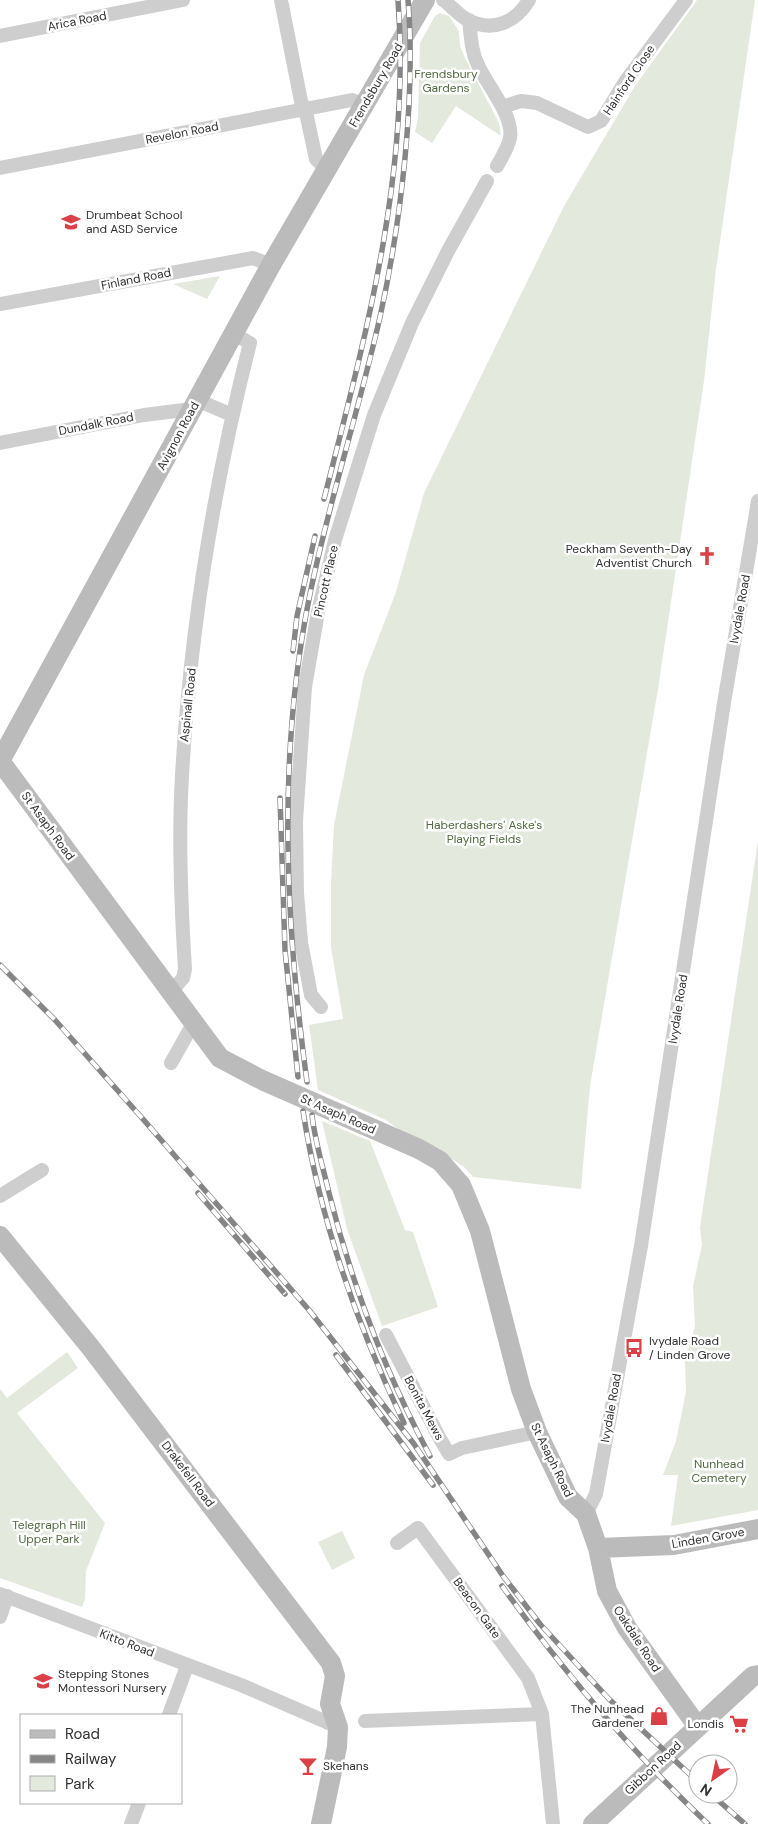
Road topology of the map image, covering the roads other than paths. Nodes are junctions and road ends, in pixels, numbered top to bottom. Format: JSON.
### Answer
{"nodes":[{"id":1,"x":183,"y":0,"type":"edge"},
{"id":2,"x":282,"y":0,"type":"edge"},
{"id":3,"x":425,"y":0,"type":"edge"},
{"id":4,"x":444,"y":0,"type":"edge"},
{"id":5,"x":530,"y":0,"type":"edge"},
{"id":6,"x":686,"y":0,"type":"edge"},
{"id":7,"x":469,"y":20,"type":"junction"},
{"id":8,"x":0,"y":36,"type":"edge"},
{"id":9,"x":364,"y":105,"type":"junction"},
{"id":10,"x":502,"y":107,"type":"junction"},
{"id":11,"x":304,"y":109,"type":"junction"},
{"id":12,"x":497,"y":166,"type":"dead end"},
{"id":13,"x":0,"y":168,"type":"edge"},
{"id":14,"x":326,"y":169,"type":"junction"},
{"id":15,"x":487,"y":182,"type":"dead end"},
{"id":16,"x":271,"y":265,"type":"junction"},
{"id":17,"x":0,"y":304,"type":"edge"},
{"id":18,"x":242,"y":339,"type":"junction"},
{"id":19,"x":194,"y":405,"type":"junction"},
{"id":20,"x":232,"y":415,"type":"junction"},
{"id":21,"x":0,"y":443,"type":"edge"},
{"id":22,"x":758,"y":501,"type":"edge"},
{"id":23,"x":0,"y":761,"type":"edge"},
{"id":24,"x":170,"y":993,"type":"junction"},
{"id":25,"x":321,"y":1007,"type":"dead end"},
{"id":26,"x":193,"y":1024,"type":"junction"},
{"id":27,"x":171,"y":1063,"type":"dead end"},
{"id":28,"x":42,"y":1170,"type":"dead end"},
{"id":29,"x":0,"y":1196,"type":"edge"},
{"id":30,"x":0,"y":1236,"type":"edge"},
{"id":31,"x":386,"y":1335,"type":"dead end"},
{"id":32,"x":537,"y":1432,"type":"junction"},
{"id":33,"x":586,"y":1514,"type":"junction"},
{"id":34,"x":758,"y":1529,"type":"edge"},
{"id":35,"x":397,"y":1543,"type":"dead end"},
{"id":36,"x":598,"y":1548,"type":"junction"},
{"id":37,"x":4,"y":1595,"type":"edge"},
{"id":38,"x":0,"y":1617,"type":"edge"},
{"id":39,"x":187,"y":1666,"type":"junction"},
{"id":40,"x":758,"y":1675,"type":"edge"},
{"id":41,"x":169,"y":1714,"type":"edge"},
{"id":42,"x":542,"y":1714,"type":"junction"},
{"id":43,"x":365,"y":1721,"type":"dead end"},
{"id":44,"x":698,"y":1726,"type":"junction"},
{"id":45,"x":338,"y":1727,"type":"junction"},
{"id":46,"x":139,"y":1804,"type":"edge"},
{"id":47,"x":131,"y":1824,"type":"edge"},
{"id":48,"x":321,"y":1824,"type":"edge"},
{"id":49,"x":553,"y":1824,"type":"edge"},
{"id":50,"x":593,"y":1824,"type":"edge"}],
"edges":[{"from":1,"to":8,"type":"street","name":"Arica Road"},
{"from":2,"to":11,"type":"street"},
{"from":3,"to":9,"type":"street","name":"Frendsbury Road"},
{"from":4,"to":7,"type":"street"},
{"from":5,"to":7,"type":"street"},
{"from":6,"to":10,"type":"street","name":"Hainford Close"},
{"from":7,"to":10,"type":"street"},
{"from":9,"to":11,"type":"street","name":"Revelon Road"},
{"from":9,"to":14,"type":"street","name":"Frendsbury Road"},
{"from":10,"to":12,"type":"street"},
{"from":11,"to":13,"type":"street","name":"Revelon Road"},
{"from":11,"to":14,"type":"street"},
{"from":14,"to":16,"type":"street","name":"Avignon Road"},
{"from":15,"to":25,"type":"street","name":"Pincott Place"},
{"from":16,"to":17,"type":"street","name":"Finland Road"},
{"from":16,"to":18,"type":"street","name":"Avignon Road"},
{"from":18,"to":19,"type":"street","name":"Avignon Road"},
{"from":18,"to":20,"type":"street","name":"Aspinall Road"},
{"from":19,"to":20,"type":"street"},
{"from":19,"to":21,"type":"street","name":"Dundalk Road"},
{"from":19,"to":23,"type":"street","name":"Avignon Road"},
{"from":20,"to":24,"type":"street","name":"Aspinall Road"},
{"from":22,"to":33,"type":"street","name":"Ivydale Road"},
{"from":23,"to":24,"type":"street","name":"St Asaph Road"},
{"from":24,"to":26,"type":"street","name":"St Asaph Road"},
{"from":26,"to":27,"type":"street"},
{"from":26,"to":32,"type":"street","name":"St Asaph Road"},
{"from":28,"to":29,"type":"street"},
{"from":30,"to":45,"type":"street","name":"Drakefell Road"},
{"from":31,"to":32,"type":"street","name":"Bonita Mews"},
{"from":32,"to":33,"type":"street","name":"St Asaph Road"},
{"from":33,"to":36,"type":"street","name":"Oakdale Road"},
{"from":34,"to":36,"type":"street","name":"Linden Grove"},
{"from":35,"to":42,"type":"street","name":"Beacon Gate"},
{"from":36,"to":44,"type":"street","name":"Oakdale Road"},
{"from":37,"to":38,"type":"street"},
{"from":37,"to":39,"type":"street","name":"Kitto Road"},
{"from":39,"to":41,"type":"street"},
{"from":39,"to":45,"type":"street","name":"Kitto Road"},
{"from":40,"to":44,"type":"street","name":"Gibbon Road"},
{"from":42,"to":43,"type":"street"},
{"from":42,"to":49,"type":"street"},
{"from":44,"to":50,"type":"street","name":"Gibbon Road"},
{"from":45,"to":48,"type":"street"},
{"from":46,"to":47,"type":"street"}]}
